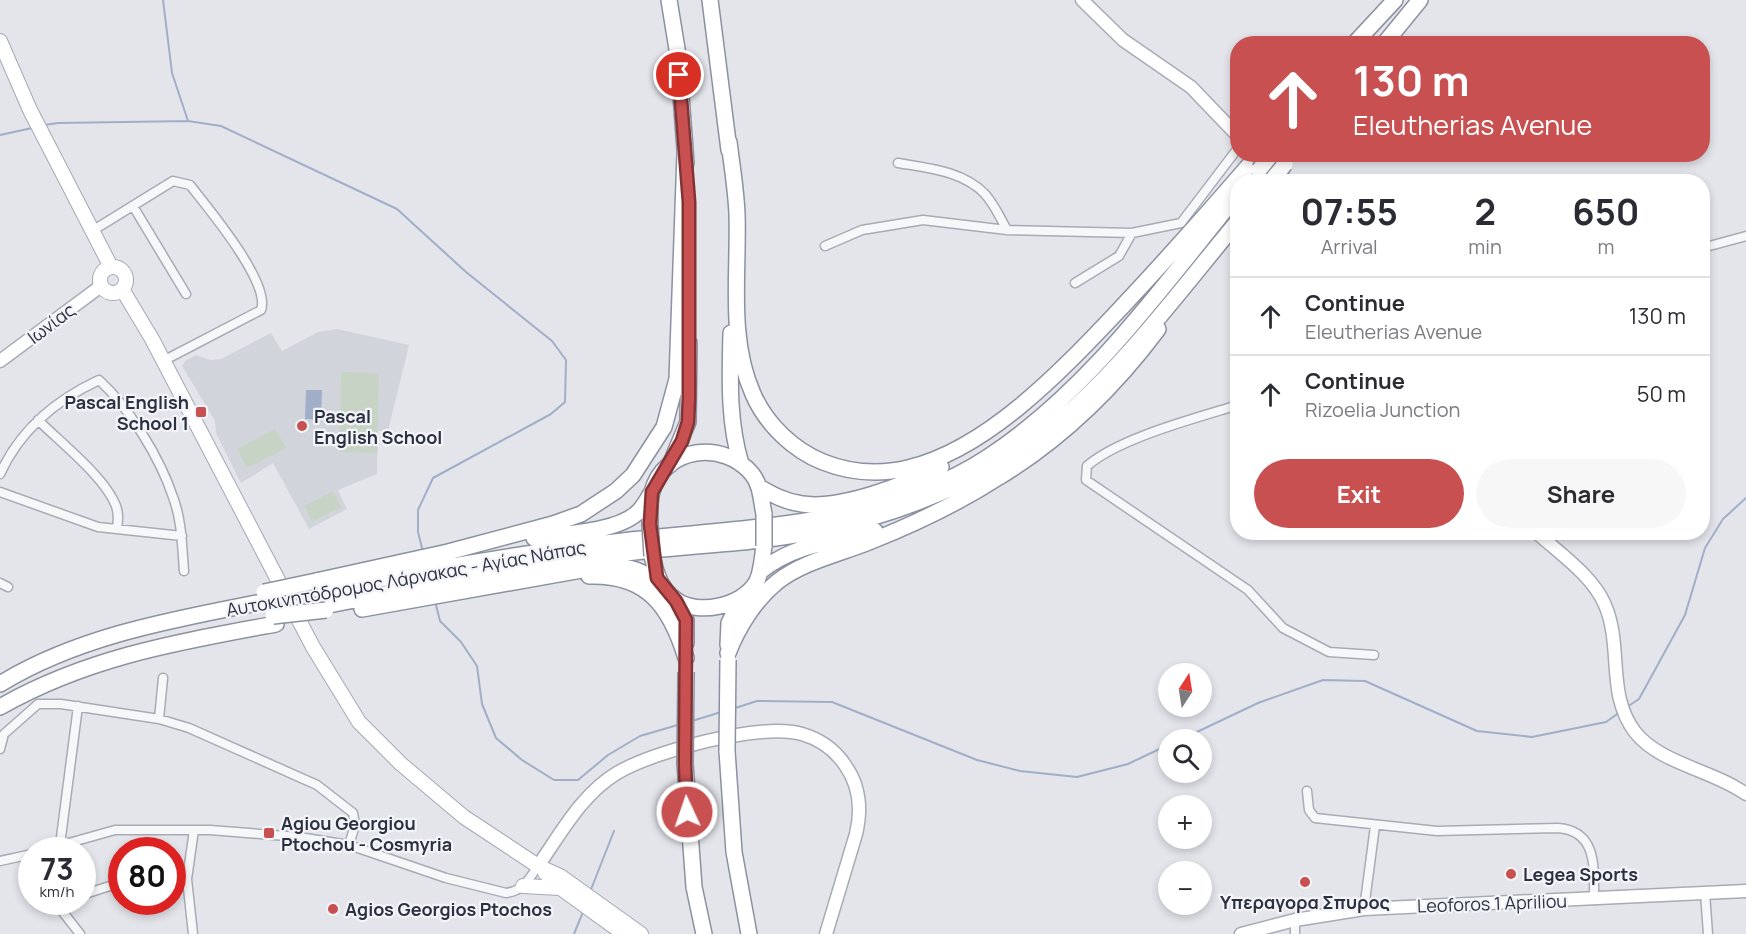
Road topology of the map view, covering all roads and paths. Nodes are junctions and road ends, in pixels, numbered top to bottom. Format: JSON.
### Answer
{"nodes":[{"id":1,"x":669,"y":0,"type":"edge"},
{"id":2,"x":710,"y":0,"type":"edge"},
{"id":3,"x":1082,"y":0,"type":"edge"},
{"id":4,"x":1396,"y":0,"type":"edge"},
{"id":5,"x":1420,"y":0,"type":"edge"},
{"id":6,"x":1362,"y":36,"type":"edge"},
{"id":7,"x":1369,"y":36,"type":"edge"},
{"id":8,"x":1391,"y":36,"type":"edge"},
{"id":9,"x":0,"y":41,"type":"edge"},
{"id":10,"x":1230,"y":128,"type":"edge"},
{"id":11,"x":729,"y":142,"type":"junction"},
{"id":12,"x":686,"y":153,"type":"junction"},
{"id":13,"x":1230,"y":159,"type":"edge"},
{"id":14,"x":898,"y":163,"type":"dead end"},
{"id":15,"x":1255,"y":165,"type":"edge"},
{"id":16,"x":1282,"y":173,"type":"edge"},
{"id":17,"x":1230,"y":192,"type":"edge"},
{"id":18,"x":1230,"y":203,"type":"edge"},
{"id":19,"x":1230,"y":204,"type":"edge"},
{"id":20,"x":133,"y":207,"type":"junction"},
{"id":21,"x":1007,"y":230,"type":"junction"},
{"id":22,"x":1230,"y":230,"type":"edge"},
{"id":23,"x":92,"y":231,"type":"junction"},
{"id":24,"x":1132,"y":233,"type":"junction"},
{"id":25,"x":1746,"y":236,"type":"edge"},
{"id":26,"x":825,"y":246,"type":"dead end"},
{"id":27,"x":1710,"y":246,"type":"edge"},
{"id":28,"x":1205,"y":260,"type":"junction"},
{"id":29,"x":111,"y":267,"type":"junction"},
{"id":30,"x":1075,"y":284,"type":"dead end"},
{"id":31,"x":101,"y":286,"type":"junction"},
{"id":32,"x":122,"y":289,"type":"junction"},
{"id":33,"x":186,"y":294,"type":"dead end"},
{"id":34,"x":163,"y":361,"type":"junction"},
{"id":35,"x":0,"y":362,"type":"edge"},
{"id":36,"x":1230,"y":408,"type":"edge"},
{"id":37,"x":38,"y":420,"type":"junction"},
{"id":38,"x":741,"y":464,"type":"junction"},
{"id":39,"x":670,"y":465,"type":"junction"},
{"id":40,"x":0,"y":474,"type":"edge"},
{"id":41,"x":759,"y":487,"type":"junction"},
{"id":42,"x":0,"y":492,"type":"edge"},
{"id":43,"x":652,"y":492,"type":"junction"},
{"id":44,"x":920,"y":518,"type":"junction"},
{"id":45,"x":117,"y":529,"type":"junction"},
{"id":46,"x":182,"y":536,"type":"junction"},
{"id":47,"x":1544,"y":540,"type":"edge"},
{"id":48,"x":448,"y":552,"type":"junction"},
{"id":49,"x":184,"y":571,"type":"dead end"},
{"id":50,"x":761,"y":571,"type":"junction"},
{"id":51,"x":527,"y":579,"type":"junction"},
{"id":52,"x":318,"y":586,"type":"junction"},
{"id":53,"x":664,"y":588,"type":"junction"},
{"id":54,"x":265,"y":596,"type":"junction"},
{"id":55,"x":742,"y":598,"type":"junction"},
{"id":56,"x":676,"y":601,"type":"junction"},
{"id":57,"x":326,"y":610,"type":"junction"},
{"id":58,"x":275,"y":620,"type":"junction"},
{"id":59,"x":1374,"y":655,"type":"dead end"},
{"id":60,"x":728,"y":656,"type":"junction"},
{"id":61,"x":686,"y":665,"type":"junction"},
{"id":62,"x":163,"y":678,"type":"dead end"},
{"id":63,"x":0,"y":679,"type":"edge"},
{"id":64,"x":0,"y":684,"type":"edge"},
{"id":65,"x":0,"y":700,"type":"edge"},
{"id":66,"x":78,"y":706,"type":"junction"},
{"id":67,"x":0,"y":707,"type":"edge"},
{"id":68,"x":159,"y":719,"type":"junction"},
{"id":69,"x":0,"y":746,"type":"edge"},
{"id":70,"x":1307,"y":791,"type":"dead end"},
{"id":71,"x":1746,"y":794,"type":"edge"},
{"id":72,"x":1374,"y":826,"type":"junction"},
{"id":73,"x":194,"y":830,"type":"junction"},
{"id":74,"x":61,"y":837,"type":"edge"},
{"id":75,"x":86,"y":837,"type":"edge"},
{"id":76,"x":349,"y":845,"type":"junction"},
{"id":77,"x":18,"y":857,"type":"edge"},
{"id":78,"x":0,"y":861,"type":"edge"},
{"id":79,"x":538,"y":866,"type":"junction"},
{"id":80,"x":523,"y":886,"type":"junction"},
{"id":81,"x":562,"y":889,"type":"junction"},
{"id":82,"x":1746,"y":891,"type":"edge"},
{"id":83,"x":1705,"y":893,"type":"junction"},
{"id":84,"x":1594,"y":900,"type":"junction"},
{"id":85,"x":587,"y":901,"type":"junction"},
{"id":86,"x":1364,"y":909,"type":"junction"},
{"id":87,"x":699,"y":911,"type":"junction"},
{"id":88,"x":65,"y":915,"type":"edge"},
{"id":89,"x":745,"y":916,"type":"junction"},
{"id":90,"x":1295,"y":920,"type":"junction"},
{"id":91,"x":80,"y":934,"type":"edge"},
{"id":92,"x":193,"y":934,"type":"edge"},
{"id":93,"x":624,"y":934,"type":"edge"},
{"id":94,"x":641,"y":934,"type":"edge"},
{"id":95,"x":698,"y":934,"type":"edge"},
{"id":96,"x":704,"y":934,"type":"edge"},
{"id":97,"x":749,"y":934,"type":"edge"},
{"id":98,"x":754,"y":934,"type":"edge"},
{"id":99,"x":826,"y":934,"type":"edge"},
{"id":100,"x":1241,"y":934,"type":"edge"},
{"id":101,"x":1295,"y":934,"type":"edge"},
{"id":102,"x":1708,"y":934,"type":"edge"}],
"edges":[{"from":1,"to":12,"type":"highway"},
{"from":2,"to":11,"type":"highway"},
{"from":3,"to":10,"type":"main road"},
{"from":4,"to":6,"type":"highway"},
{"from":4,"to":7,"type":"highway"},
{"from":5,"to":8,"type":"highway"},
{"from":9,"to":23,"type":"main road"},
{"from":11,"to":17,"type":"highway"},
{"from":11,"to":38,"type":"highway"},
{"from":12,"to":39,"type":"highway"},
{"from":12,"to":48,"type":"highway"},
{"from":13,"to":24,"type":"street"},
{"from":14,"to":21,"type":"street"},
{"from":15,"to":16,"type":"main road"},
{"from":18,"to":41,"type":"highway"},
{"from":19,"to":52,"type":"highway","name":"Αυτοκινητόδρομος Λάρνακας - Αγίας Νάπας"},
{"from":20,"to":23,"type":"street"},
{"from":20,"to":33,"type":"street"},
{"from":20,"to":34,"type":"street"},
{"from":21,"to":24,"type":"street"},
{"from":21,"to":26,"type":"street"},
{"from":22,"to":28,"type":"highway","name":"Αυτοκινητόδρομος Λάρνακας - Αγίας Νάπας"},
{"from":23,"to":29,"type":"main road"},
{"from":24,"to":30,"type":"street"},
{"from":25,"to":27,"type":"street"},
{"from":28,"to":44,"type":"highway"},
{"from":28,"to":57,"type":"highway","name":"Αυτοκινητόδρομος Λάρνακας - Αγίας Νάπας"},
{"from":29,"to":31,"type":"main road"},
{"from":29,"to":32,"type":"main road"},
{"from":31,"to":32,"type":"main road"},
{"from":31,"to":35,"type":"main road","name":"Ιωνίας"},
{"from":32,"to":34,"type":"main road"},
{"from":34,"to":79,"type":"main road"},
{"from":36,"to":59,"type":"street"},
{"from":37,"to":40,"type":"street"},
{"from":37,"to":45,"type":"street"},
{"from":37,"to":46,"type":"street"},
{"from":38,"to":39,"type":"highway"},
{"from":38,"to":41,"type":"highway"},
{"from":39,"to":43,"type":"highway"},
{"from":41,"to":50,"type":"highway","bridge":true},
{"from":42,"to":45,"type":"street"},
{"from":43,"to":48,"type":"highway"},
{"from":43,"to":53,"type":"highway","bridge":true},
{"from":44,"to":50,"type":"highway"},
{"from":44,"to":60,"type":"highway"},
{"from":45,"to":46,"type":"street"},
{"from":46,"to":49,"type":"street"},
{"from":47,"to":71,"type":"main road"},
{"from":48,"to":52,"type":"highway"},
{"from":50,"to":55,"type":"highway"},
{"from":51,"to":53,"type":"highway"},
{"from":51,"to":57,"type":"highway"},
{"from":51,"to":61,"type":"highway"},
{"from":52,"to":54,"type":"highway","name":"Αυτοκινητόδρομος Λάρνακας - Αγίας Νάπας"},
{"from":53,"to":56,"type":"highway"},
{"from":54,"to":63,"type":"highway"},
{"from":54,"to":64,"type":"highway","name":"Αυτοκινητόδρομος Λάρνακας - Αγίας Νάπας"},
{"from":55,"to":56,"type":"highway"},
{"from":55,"to":60,"type":"highway"},
{"from":56,"to":61,"type":"highway"},
{"from":57,"to":58,"type":"highway"},
{"from":58,"to":65,"type":"highway","name":"Αυτοκινητόδρομος Λάρνακας - Αγίας Νάπας"},
{"from":58,"to":67,"type":"highway"},
{"from":60,"to":89,"type":"highway","bridge":true},
{"from":61,"to":87,"type":"highway","bridge":true},
{"from":62,"to":68,"type":"street"},
{"from":66,"to":68,"type":"street"},
{"from":66,"to":69,"type":"street"},
{"from":66,"to":74,"type":"street"},
{"from":68,"to":76,"type":"street"},
{"from":70,"to":72,"type":"street"},
{"from":72,"to":84,"type":"street"},
{"from":72,"to":86,"type":"street"},
{"from":73,"to":75,"type":"street"},
{"from":73,"to":76,"type":"street"},
{"from":73,"to":92,"type":"street"},
{"from":76,"to":80,"type":"street"},
{"from":77,"to":78,"type":"street"},
{"from":79,"to":80,"type":"street"},
{"from":79,"to":81,"type":"main road"},
{"from":79,"to":85,"type":"main road"},
{"from":79,"to":99,"type":"main road"},
{"from":80,"to":81,"type":"main road"},
{"from":81,"to":85,"type":"main road"},
{"from":82,"to":83,"type":"main road","name":"Leoforos 1 Apriliou"},
{"from":83,"to":84,"type":"main road","name":"Leoforos 1 Apriliou"},
{"from":83,"to":102,"type":"street"},
{"from":84,"to":86,"type":"main road","name":"Leoforos 1 Apriliou"},
{"from":85,"to":93,"type":"main road"},
{"from":85,"to":94,"type":"main road"},
{"from":86,"to":90,"type":"main road","name":"Leoforos 1 Apriliou"},
{"from":87,"to":95,"type":"main road"},
{"from":87,"to":96,"type":"highway"},
{"from":88,"to":91,"type":"street"},
{"from":89,"to":97,"type":"highway"},
{"from":89,"to":98,"type":"main road"},
{"from":90,"to":100,"type":"main road","name":"Leoforos 1 Apriliou"},
{"from":90,"to":101,"type":"street"}]}
